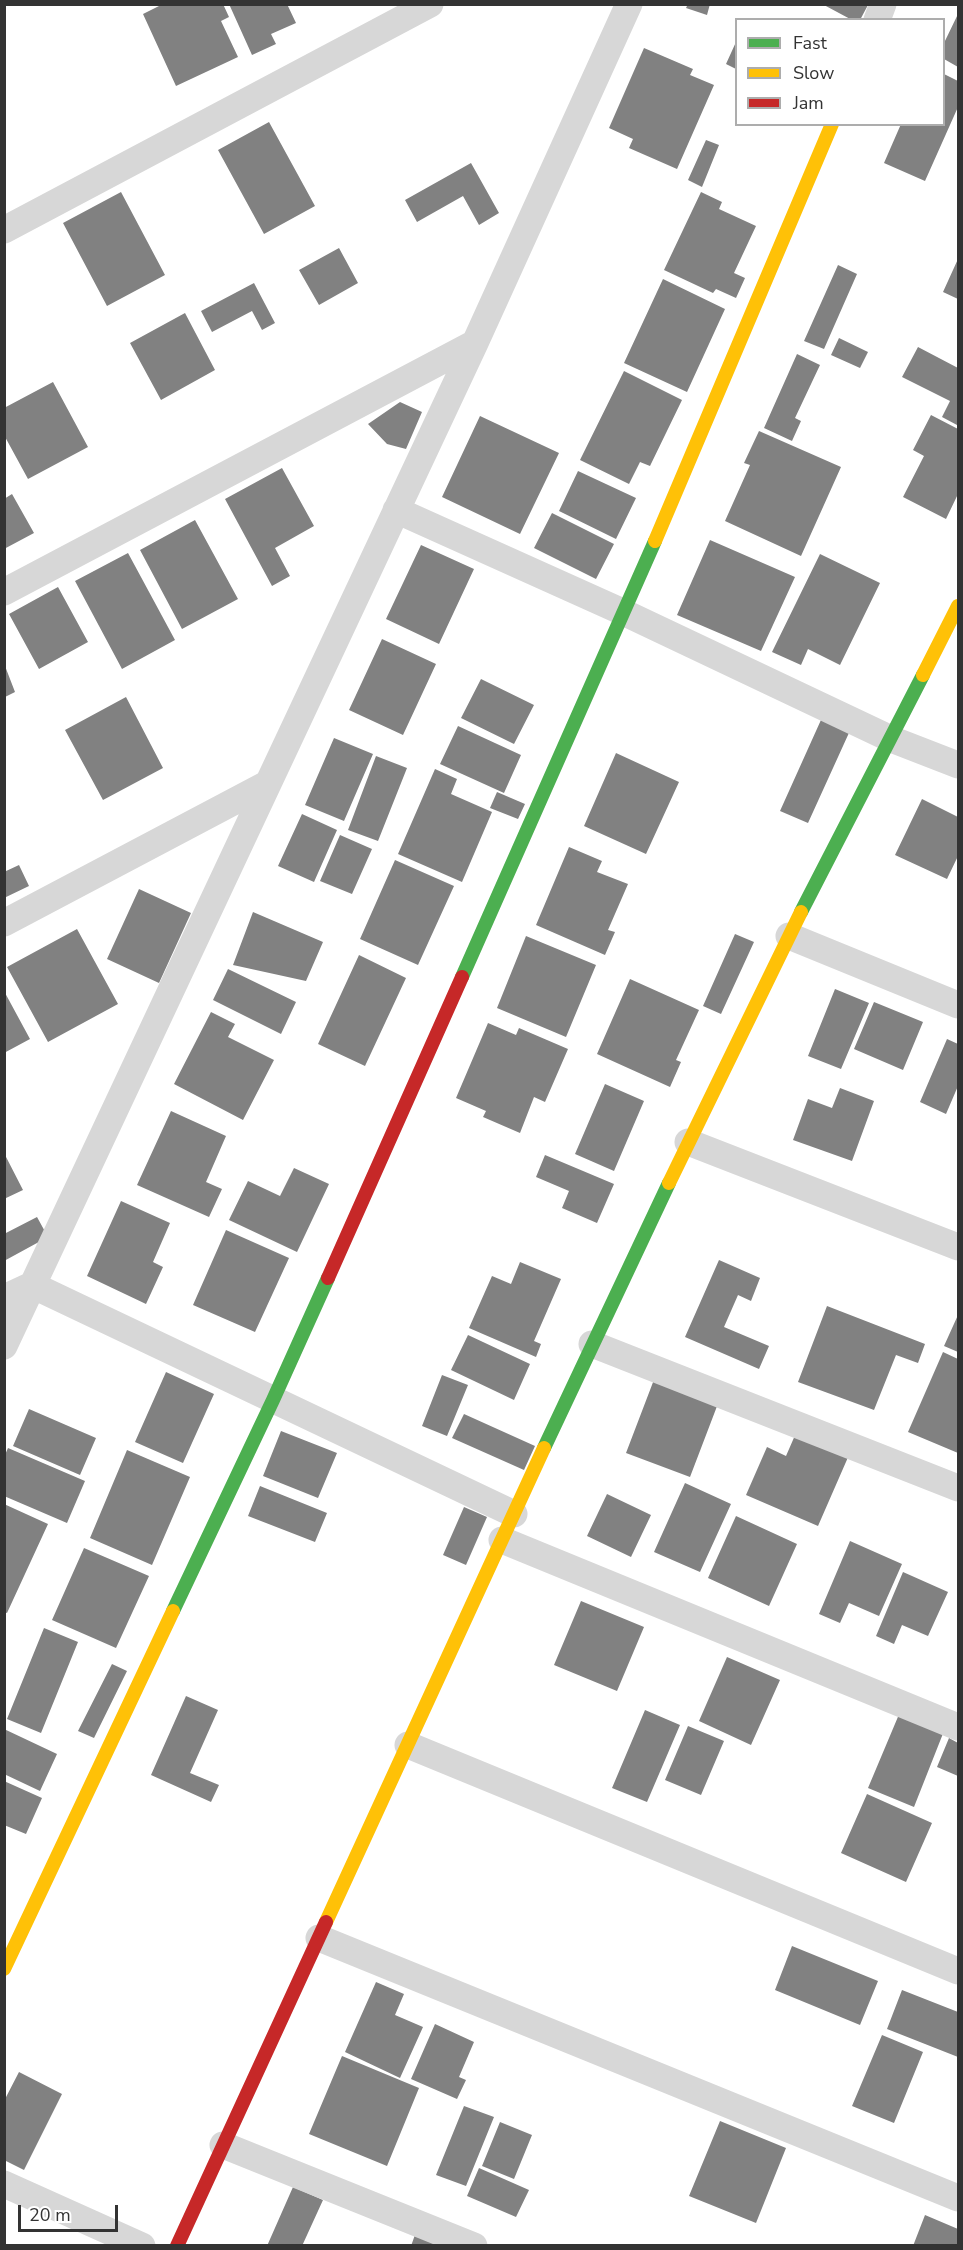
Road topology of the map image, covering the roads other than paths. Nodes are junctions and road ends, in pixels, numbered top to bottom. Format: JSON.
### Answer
{"nodes":[{"id":1,"x":430,"y":4,"type":"edge"},
{"id":2,"x":629,"y":4,"type":"edge"},
{"id":3,"x":831,"y":126,"type":"edge"},
{"id":4,"x":4,"y":230,"type":"edge"},
{"id":5,"x":475,"y":343,"type":"junction"},
{"id":6,"x":396,"y":510,"type":"junction"},
{"id":7,"x":4,"y":592,"type":"edge"},
{"id":8,"x":958,"y":606,"type":"edge"},
{"id":9,"x":625,"y":613,"type":"junction"},
{"id":10,"x":891,"y":739,"type":"junction"},
{"id":11,"x":958,"y":765,"type":"edge"},
{"id":12,"x":267,"y":784,"type":"junction"},
{"id":13,"x":4,"y":923,"type":"edge"},
{"id":14,"x":789,"y":936,"type":"junction"},
{"id":15,"x":958,"y":1005,"type":"edge"},
{"id":16,"x":688,"y":1142,"type":"junction"},
{"id":17,"x":958,"y":1247,"type":"edge"},
{"id":18,"x":32,"y":1285,"type":"junction"},
{"id":19,"x":4,"y":1298,"type":"edge"},
{"id":20,"x":592,"y":1344,"type":"junction"},
{"id":21,"x":4,"y":1346,"type":"edge"},
{"id":22,"x":273,"y":1400,"type":"junction"},
{"id":23,"x":958,"y":1488,"type":"edge"},
{"id":24,"x":514,"y":1514,"type":"junction"},
{"id":25,"x":502,"y":1540,"type":"junction"},
{"id":26,"x":958,"y":1727,"type":"edge"},
{"id":27,"x":408,"y":1745,"type":"junction"},
{"id":28,"x":319,"y":1938,"type":"junction"},
{"id":29,"x":4,"y":1969,"type":"edge"},
{"id":30,"x":958,"y":1971,"type":"edge"},
{"id":31,"x":224,"y":2145,"type":"junction"},
{"id":32,"x":4,"y":2184,"type":"edge"},
{"id":33,"x":958,"y":2198,"type":"edge"},
{"id":34,"x":142,"y":2246,"type":"edge"},
{"id":35,"x":177,"y":2246,"type":"edge"},
{"id":36,"x":474,"y":2246,"type":"edge"}],
"edges":[{"from":1,"to":4,"type":"street"},
{"from":2,"to":5,"type":"street"},
{"from":3,"to":9,"type":"street"},
{"from":5,"to":6,"type":"street"},
{"from":5,"to":7,"type":"street"},
{"from":6,"to":9,"type":"street"},
{"from":6,"to":12,"type":"street"},
{"from":8,"to":10,"type":"street"},
{"from":9,"to":10,"type":"street"},
{"from":9,"to":22,"type":"street"},
{"from":10,"to":11,"type":"street"},
{"from":10,"to":14,"type":"street"},
{"from":12,"to":13,"type":"street"},
{"from":12,"to":18,"type":"street"},
{"from":14,"to":15,"type":"street"},
{"from":14,"to":16,"type":"street"},
{"from":16,"to":17,"type":"street"},
{"from":16,"to":20,"type":"street"},
{"from":18,"to":19,"type":"street"},
{"from":18,"to":21,"type":"street"},
{"from":18,"to":22,"type":"street"},
{"from":20,"to":23,"type":"street"},
{"from":20,"to":24,"type":"street"},
{"from":22,"to":24,"type":"street"},
{"from":22,"to":29,"type":"street"},
{"from":24,"to":25,"type":"street"},
{"from":25,"to":26,"type":"street"},
{"from":25,"to":27,"type":"street"},
{"from":27,"to":28,"type":"street"},
{"from":27,"to":30,"type":"street"},
{"from":28,"to":31,"type":"street"},
{"from":28,"to":33,"type":"street"},
{"from":31,"to":35,"type":"street"},
{"from":31,"to":36,"type":"street"},
{"from":32,"to":34,"type":"street"}]}
